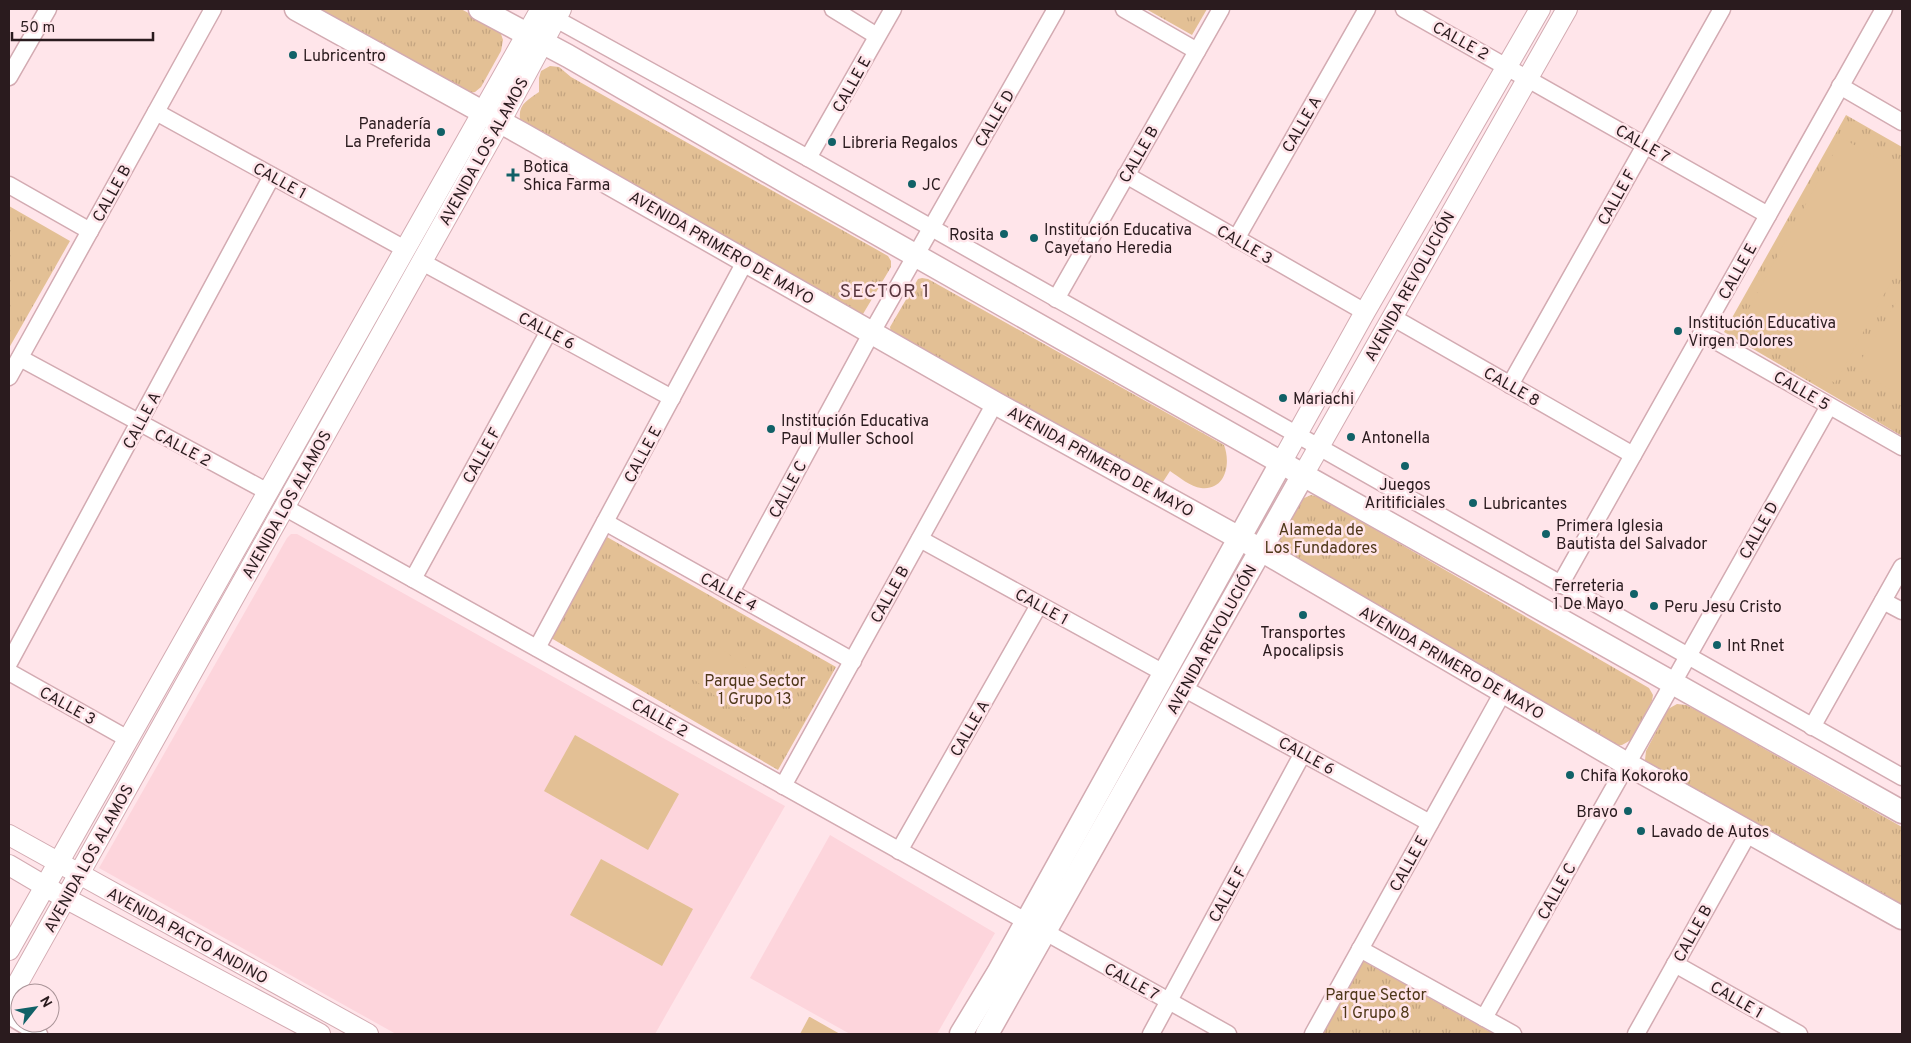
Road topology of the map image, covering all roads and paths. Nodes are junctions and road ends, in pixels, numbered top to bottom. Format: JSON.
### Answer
{"nodes":[{"id":1,"x":48,"y":9,"type":"edge"},
{"id":2,"x":212,"y":9,"type":"edge"},
{"id":3,"x":296,"y":9,"type":"edge"},
{"id":4,"x":480,"y":9,"type":"edge"},
{"id":5,"x":833,"y":9,"type":"edge"},
{"id":6,"x":893,"y":9,"type":"edge"},
{"id":7,"x":1056,"y":9,"type":"edge"},
{"id":8,"x":1124,"y":9,"type":"edge"},
{"id":9,"x":1221,"y":9,"type":"edge"},
{"id":10,"x":1367,"y":9,"type":"edge"},
{"id":11,"x":1404,"y":9,"type":"edge"},
{"id":12,"x":1540,"y":9,"type":"edge"},
{"id":13,"x":1566,"y":9,"type":"edge"},
{"id":14,"x":1722,"y":9,"type":"edge"},
{"id":15,"x":1884,"y":9,"type":"edge"},
{"id":16,"x":547,"y":11,"type":"edge"},
{"id":17,"x":877,"y":36,"type":"junction"},
{"id":18,"x":534,"y":39,"type":"junction"},
{"id":19,"x":1197,"y":51,"type":"junction"},
{"id":20,"x":1517,"y":72,"type":"junction"},
{"id":21,"x":9,"y":77,"type":"edge"},
{"id":22,"x":1840,"y":86,"type":"junction"},
{"id":23,"x":156,"y":112,"type":"junction"},
{"id":24,"x":491,"y":117,"type":"junction"},
{"id":25,"x":1902,"y":122,"type":"edge"},
{"id":26,"x":1645,"y":145,"type":"junction"},
{"id":27,"x":808,"y":158,"type":"junction"},
{"id":28,"x":1126,"y":175,"type":"junction"},
{"id":29,"x":272,"y":176,"type":"junction"},
{"id":30,"x":9,"y":185,"type":"edge"},
{"id":31,"x":1768,"y":215,"type":"junction"},
{"id":32,"x":932,"y":228,"type":"junction"},
{"id":33,"x":90,"y":231,"type":"junction"},
{"id":34,"x":1236,"y":239,"type":"junction"},
{"id":35,"x":405,"y":249,"type":"junction"},
{"id":36,"x":916,"y":255,"type":"junction"},
{"id":37,"x":746,"y":260,"type":"junction"},
{"id":38,"x":422,"y":262,"type":"junction"},
{"id":39,"x":1056,"y":299,"type":"junction"},
{"id":40,"x":1365,"y":312,"type":"junction"},
{"id":41,"x":1392,"y":317,"type":"junction"},
{"id":42,"x":549,"y":331,"type":"junction"},
{"id":43,"x":872,"y":332,"type":"junction"},
{"id":44,"x":1702,"y":333,"type":"junction"},
{"id":45,"x":20,"y":358,"type":"junction"},
{"id":46,"x":9,"y":378,"type":"edge"},
{"id":47,"x":1510,"y":385,"type":"junction"},
{"id":48,"x":672,"y":398,"type":"junction"},
{"id":49,"x":995,"y":403,"type":"junction"},
{"id":50,"x":1829,"y":406,"type":"junction"},
{"id":51,"x":139,"y":422,"type":"junction"},
{"id":52,"x":1296,"y":436,"type":"junction"},
{"id":53,"x":1902,"y":447,"type":"edge"},
{"id":54,"x":1318,"y":448,"type":"junction"},
{"id":55,"x":1633,"y":455,"type":"junction"},
{"id":56,"x":1281,"y":463,"type":"junction"},
{"id":57,"x":1303,"y":476,"type":"junction"},
{"id":58,"x":268,"y":492,"type":"junction"},
{"id":59,"x":284,"y":507,"type":"junction"},
{"id":60,"x":605,"y":522,"type":"junction"},
{"id":61,"x":1239,"y":538,"type":"junction"},
{"id":62,"x":920,"y":539,"type":"junction"},
{"id":63,"x":1261,"y":550,"type":"junction"},
{"id":64,"x":1902,"y":567,"type":"edge"},
{"id":65,"x":413,"y":578,"type":"junction"},
{"id":66,"x":1560,"y":584,"type":"junction"},
{"id":67,"x":731,"y":592,"type":"junction"},
{"id":68,"x":1883,"y":600,"type":"junction"},
{"id":69,"x":1040,"y":605,"type":"junction"},
{"id":70,"x":1902,"y":611,"type":"edge"},
{"id":71,"x":537,"y":648,"type":"junction"},
{"id":72,"x":1688,"y":655,"type":"junction"},
{"id":73,"x":853,"y":661,"type":"junction"},
{"id":74,"x":9,"y":663,"type":"edge"},
{"id":75,"x":9,"y":672,"type":"edge"},
{"id":76,"x":1164,"y":674,"type":"junction"},
{"id":77,"x":1673,"y":683,"type":"junction"},
{"id":78,"x":1183,"y":688,"type":"junction"},
{"id":79,"x":1503,"y":692,"type":"junction"},
{"id":80,"x":1812,"y":727,"type":"junction"},
{"id":81,"x":128,"y":739,"type":"junction"},
{"id":82,"x":1303,"y":754,"type":"junction"},
{"id":83,"x":1628,"y":764,"type":"junction"},
{"id":84,"x":1902,"y":777,"type":"edge"},
{"id":85,"x":784,"y":786,"type":"junction"},
{"id":86,"x":1902,"y":812,"type":"edge"},
{"id":87,"x":1430,"y":823,"type":"junction"},
{"id":88,"x":1749,"y":832,"type":"junction"},
{"id":89,"x":9,"y":835,"type":"edge"},
{"id":90,"x":899,"y":851,"type":"junction"},
{"id":91,"x":58,"y":862,"type":"junction"},
{"id":92,"x":9,"y":865,"type":"edge"},
{"id":93,"x":79,"y":874,"type":"junction"},
{"id":94,"x":45,"y":886,"type":"junction"},
{"id":95,"x":65,"y":898,"type":"junction"},
{"id":96,"x":1902,"y":918,"type":"edge"},
{"id":97,"x":1036,"y":927,"type":"junction"},
{"id":98,"x":1360,"y":949,"type":"junction"},
{"id":99,"x":9,"y":950,"type":"edge"},
{"id":100,"x":1675,"y":964,"type":"junction"},
{"id":101,"x":9,"y":999,"type":"edge"},
{"id":102,"x":1169,"y":1001,"type":"junction"},
{"id":103,"x":9,"y":1016,"type":"edge"},
{"id":104,"x":1484,"y":1018,"type":"junction"},
{"id":105,"x":311,"y":1032,"type":"edge"},
{"id":106,"x":39,"y":1034,"type":"edge"},
{"id":107,"x":368,"y":1034,"type":"edge"},
{"id":108,"x":961,"y":1034,"type":"edge"},
{"id":109,"x":987,"y":1034,"type":"edge"},
{"id":110,"x":1150,"y":1034,"type":"edge"},
{"id":111,"x":1228,"y":1034,"type":"edge"},
{"id":112,"x":1313,"y":1034,"type":"edge"},
{"id":113,"x":1513,"y":1034,"type":"edge"},
{"id":114,"x":1636,"y":1034,"type":"edge"},
{"id":115,"x":1800,"y":1034,"type":"edge"}],
"edges":[{"from":1,"to":21,"type":"street"},
{"from":2,"to":23,"type":"street","name":"CALLE B"},
{"from":3,"to":24,"type":"main road","name":"AVENIDA PRIMERO DE MAYO"},
{"from":4,"to":18,"type":"main road"},
{"from":5,"to":17,"type":"street"},
{"from":6,"to":17,"type":"street","name":"CALLE E"},
{"from":7,"to":32,"type":"street","name":"CALLE D"},
{"from":8,"to":19,"type":"street"},
{"from":9,"to":19,"type":"street","name":"CALLE B"},
{"from":10,"to":34,"type":"street","name":"CALLE A"},
{"from":11,"to":20,"type":"street","name":"CALLE 2"},
{"from":12,"to":20,"type":"street","name":"AVENIDA REVOLUCIÓN"},
{"from":13,"to":20,"type":"street","name":"AVENIDA REVOLUCIÓN"},
{"from":14,"to":26,"type":"street","name":"CALLE F"},
{"from":15,"to":22,"type":"street","name":"CALLE E"},
{"from":16,"to":18,"type":"street","name":"AVENIDA LOS ALAMOS"},
{"from":16,"to":27,"type":"street"},
{"from":17,"to":27,"type":"street","name":"CALLE E"},
{"from":18,"to":24,"type":"street","name":"AVENIDA LOS ALAMOS"},
{"from":18,"to":36,"type":"main road"},
{"from":19,"to":28,"type":"street","name":"CALLE B"},
{"from":20,"to":26,"type":"street","name":"CALLE 7"},
{"from":20,"to":40,"type":"street","name":"AVENIDA REVOLUCIÓN"},
{"from":20,"to":41,"type":"street","name":"AVENIDA REVOLUCIÓN"},
{"from":22,"to":25,"type":"street"},
{"from":22,"to":31,"type":"street","name":"CALLE E"},
{"from":23,"to":29,"type":"street","name":"CALLE 1"},
{"from":23,"to":33,"type":"street","name":"CALLE B"},
{"from":24,"to":35,"type":"street","name":"AVENIDA LOS ALAMOS"},
{"from":24,"to":37,"type":"main road","name":"AVENIDA PRIMERO DE MAYO"},
{"from":24,"to":38,"type":"street","name":"AVENIDA LOS ALAMOS"},
{"from":26,"to":31,"type":"street","name":"CALLE 7"},
{"from":26,"to":47,"type":"street","name":"CALLE F"},
{"from":27,"to":32,"type":"street"},
{"from":28,"to":34,"type":"street","name":"CALLE 3"},
{"from":28,"to":39,"type":"street","name":"CALLE B"},
{"from":29,"to":35,"type":"street","name":"CALLE 1"},
{"from":29,"to":51,"type":"street","name":"CALLE A"},
{"from":30,"to":33,"type":"street"},
{"from":31,"to":44,"type":"street","name":"CALLE E"},
{"from":32,"to":36,"type":"street","name":"CALLE D"},
{"from":32,"to":39,"type":"street"},
{"from":33,"to":45,"type":"street","name":"CALLE B"},
{"from":34,"to":40,"type":"street","name":"CALLE 3"},
{"from":35,"to":58,"type":"street","name":"AVENIDA LOS ALAMOS"},
{"from":36,"to":43,"type":"street","name":"CALLE C"},
{"from":36,"to":56,"type":"main road"},
{"from":37,"to":43,"type":"main road","name":"AVENIDA PRIMERO DE MAYO"},
{"from":37,"to":48,"type":"street","name":"CALLE E"},
{"from":38,"to":42,"type":"street","name":"CALLE 6"},
{"from":38,"to":59,"type":"street","name":"AVENIDA LOS ALAMOS"},
{"from":39,"to":52,"type":"street"},
{"from":40,"to":52,"type":"street","name":"AVENIDA REVOLUCIÓN"},
{"from":41,"to":47,"type":"street","name":"CALLE 8"},
{"from":41,"to":54,"type":"street","name":"AVENIDA REVOLUCIÓN"},
{"from":42,"to":48,"type":"street","name":"CALLE 6"},
{"from":42,"to":65,"type":"street","name":"CALLE F"},
{"from":43,"to":49,"type":"main road","name":"AVENIDA PRIMERO DE MAYO"},
{"from":43,"to":67,"type":"street","name":"CALLE C"},
{"from":44,"to":50,"type":"street","name":"CALLE 5"},
{"from":44,"to":55,"type":"street","name":"CALLE E"},
{"from":45,"to":46,"type":"street","name":"CALLE B"},
{"from":45,"to":51,"type":"street","name":"CALLE 2"},
{"from":47,"to":55,"type":"street","name":"CALLE 8"},
{"from":48,"to":60,"type":"street","name":"CALLE E"},
{"from":49,"to":61,"type":"main road","name":"AVENIDA PRIMERO DE MAYO"},
{"from":49,"to":62,"type":"street","name":"CALLE B"},
{"from":50,"to":53,"type":"street","name":"CALLE 5"},
{"from":50,"to":72,"type":"street","name":"CALLE D"},
{"from":51,"to":58,"type":"street","name":"CALLE 2"},
{"from":51,"to":74,"type":"street","name":"CALLE A"},
{"from":52,"to":54,"type":"street"},
{"from":52,"to":56,"type":"street","name":"AVENIDA REVOLUCIÓN"},
{"from":54,"to":57,"type":"street","name":"AVENIDA REVOLUCIÓN"},
{"from":54,"to":66,"type":"street"},
{"from":55,"to":66,"type":"street","name":"CALLE E"},
{"from":56,"to":57,"type":"main road"},
{"from":56,"to":61,"type":"main road","name":"AVENIDA REVOLUCIÓN"},
{"from":57,"to":63,"type":"main road","name":"AVENIDA REVOLUCIÓN"},
{"from":57,"to":77,"type":"main road"},
{"from":58,"to":81,"type":"street","name":"AVENIDA LOS ALAMOS"},
{"from":59,"to":65,"type":"street","name":"CALLE 2"},
{"from":59,"to":93,"type":"street","name":"AVENIDA LOS ALAMOS"},
{"from":60,"to":67,"type":"street","name":"CALLE 4"},
{"from":60,"to":71,"type":"street","name":"CALLE E"},
{"from":61,"to":63,"type":"main road","name":"AVENIDA PRIMERO DE MAYO"},
{"from":61,"to":76,"type":"main road","name":"AVENIDA REVOLUCIÓN"},
{"from":62,"to":69,"type":"street","name":"CALLE 1"},
{"from":62,"to":73,"type":"street","name":"CALLE B"},
{"from":63,"to":78,"type":"main road","name":"AVENIDA REVOLUCIÓN"},
{"from":63,"to":79,"type":"main road","name":"AVENIDA PRIMERO DE MAYO"},
{"from":64,"to":68,"type":"street"},
{"from":65,"to":71,"type":"street","name":"CALLE 2"},
{"from":66,"to":72,"type":"street"},
{"from":67,"to":73,"type":"street","name":"CALLE 4"},
{"from":68,"to":70,"type":"street"},
{"from":68,"to":80,"type":"street"},
{"from":69,"to":76,"type":"street","name":"CALLE 1"},
{"from":69,"to":90,"type":"street","name":"CALLE A"},
{"from":71,"to":85,"type":"street","name":"CALLE 2"},
{"from":72,"to":77,"type":"street","name":"CALLE D"},
{"from":72,"to":80,"type":"street"},
{"from":73,"to":85,"type":"street","name":"CALLE B"},
{"from":75,"to":81,"type":"street","name":"CALLE 3"},
{"from":76,"to":97,"type":"main road","name":"AVENIDA REVOLUCIÓN"},
{"from":77,"to":83,"type":"street","name":"CALLE C"},
{"from":77,"to":86,"type":"main road"},
{"from":78,"to":82,"type":"street","name":"CALLE 6"},
{"from":78,"to":97,"type":"main road","name":"AVENIDA REVOLUCIÓN"},
{"from":79,"to":83,"type":"main road","name":"AVENIDA PRIMERO DE MAYO"},
{"from":79,"to":87,"type":"street","name":"CALLE E"},
{"from":80,"to":84,"type":"street"},
{"from":81,"to":91,"type":"street","name":"AVENIDA LOS ALAMOS"},
{"from":82,"to":87,"type":"street","name":"CALLE 6"},
{"from":82,"to":102,"type":"street","name":"CALLE F"},
{"from":83,"to":88,"type":"main road","name":"AVENIDA PRIMERO DE MAYO"},
{"from":83,"to":104,"type":"street","name":"CALLE C"},
{"from":85,"to":90,"type":"street","name":"CALLE 2"},
{"from":87,"to":98,"type":"street","name":"CALLE E"},
{"from":88,"to":96,"type":"main road","name":"AVENIDA PRIMERO DE MAYO"},
{"from":88,"to":100,"type":"street","name":"CALLE B"},
{"from":89,"to":91,"type":"street","name":"AVENIDA PACTO ANDINO"},
{"from":90,"to":97,"type":"street","name":"CALLE 2"},
{"from":91,"to":93,"type":"street","name":"AVENIDA PACTO ANDINO"},
{"from":91,"to":94,"type":"street","name":"AVENIDA LOS ALAMOS"},
{"from":92,"to":94,"type":"street","name":"AVENIDA PACTO ANDINO"},
{"from":93,"to":95,"type":"street","name":"AVENIDA LOS ALAMOS"},
{"from":93,"to":107,"type":"street","name":"AVENIDA PACTO ANDINO"},
{"from":94,"to":95,"type":"street","name":"AVENIDA PACTO ANDINO"},
{"from":94,"to":99,"type":"street","name":"AVENIDA LOS ALAMOS"},
{"from":95,"to":101,"type":"street","name":"AVENIDA LOS ALAMOS"},
{"from":95,"to":105,"type":"street","name":"AVENIDA PACTO ANDINO"},
{"from":97,"to":102,"type":"street","name":"CALLE 7"},
{"from":97,"to":108,"type":"main road","name":"AVENIDA REVOLUCIÓN"},
{"from":97,"to":109,"type":"main road","name":"AVENIDA REVOLUCIÓN"},
{"from":98,"to":104,"type":"street"},
{"from":98,"to":112,"type":"street","name":"CALLE E"},
{"from":100,"to":114,"type":"street","name":"CALLE B"},
{"from":100,"to":115,"type":"street","name":"CALLE 1"},
{"from":102,"to":110,"type":"street","name":"CALLE F"},
{"from":102,"to":111,"type":"street","name":"CALLE 7"},
{"from":103,"to":106,"type":"street"},
{"from":104,"to":113,"type":"street"}]}
